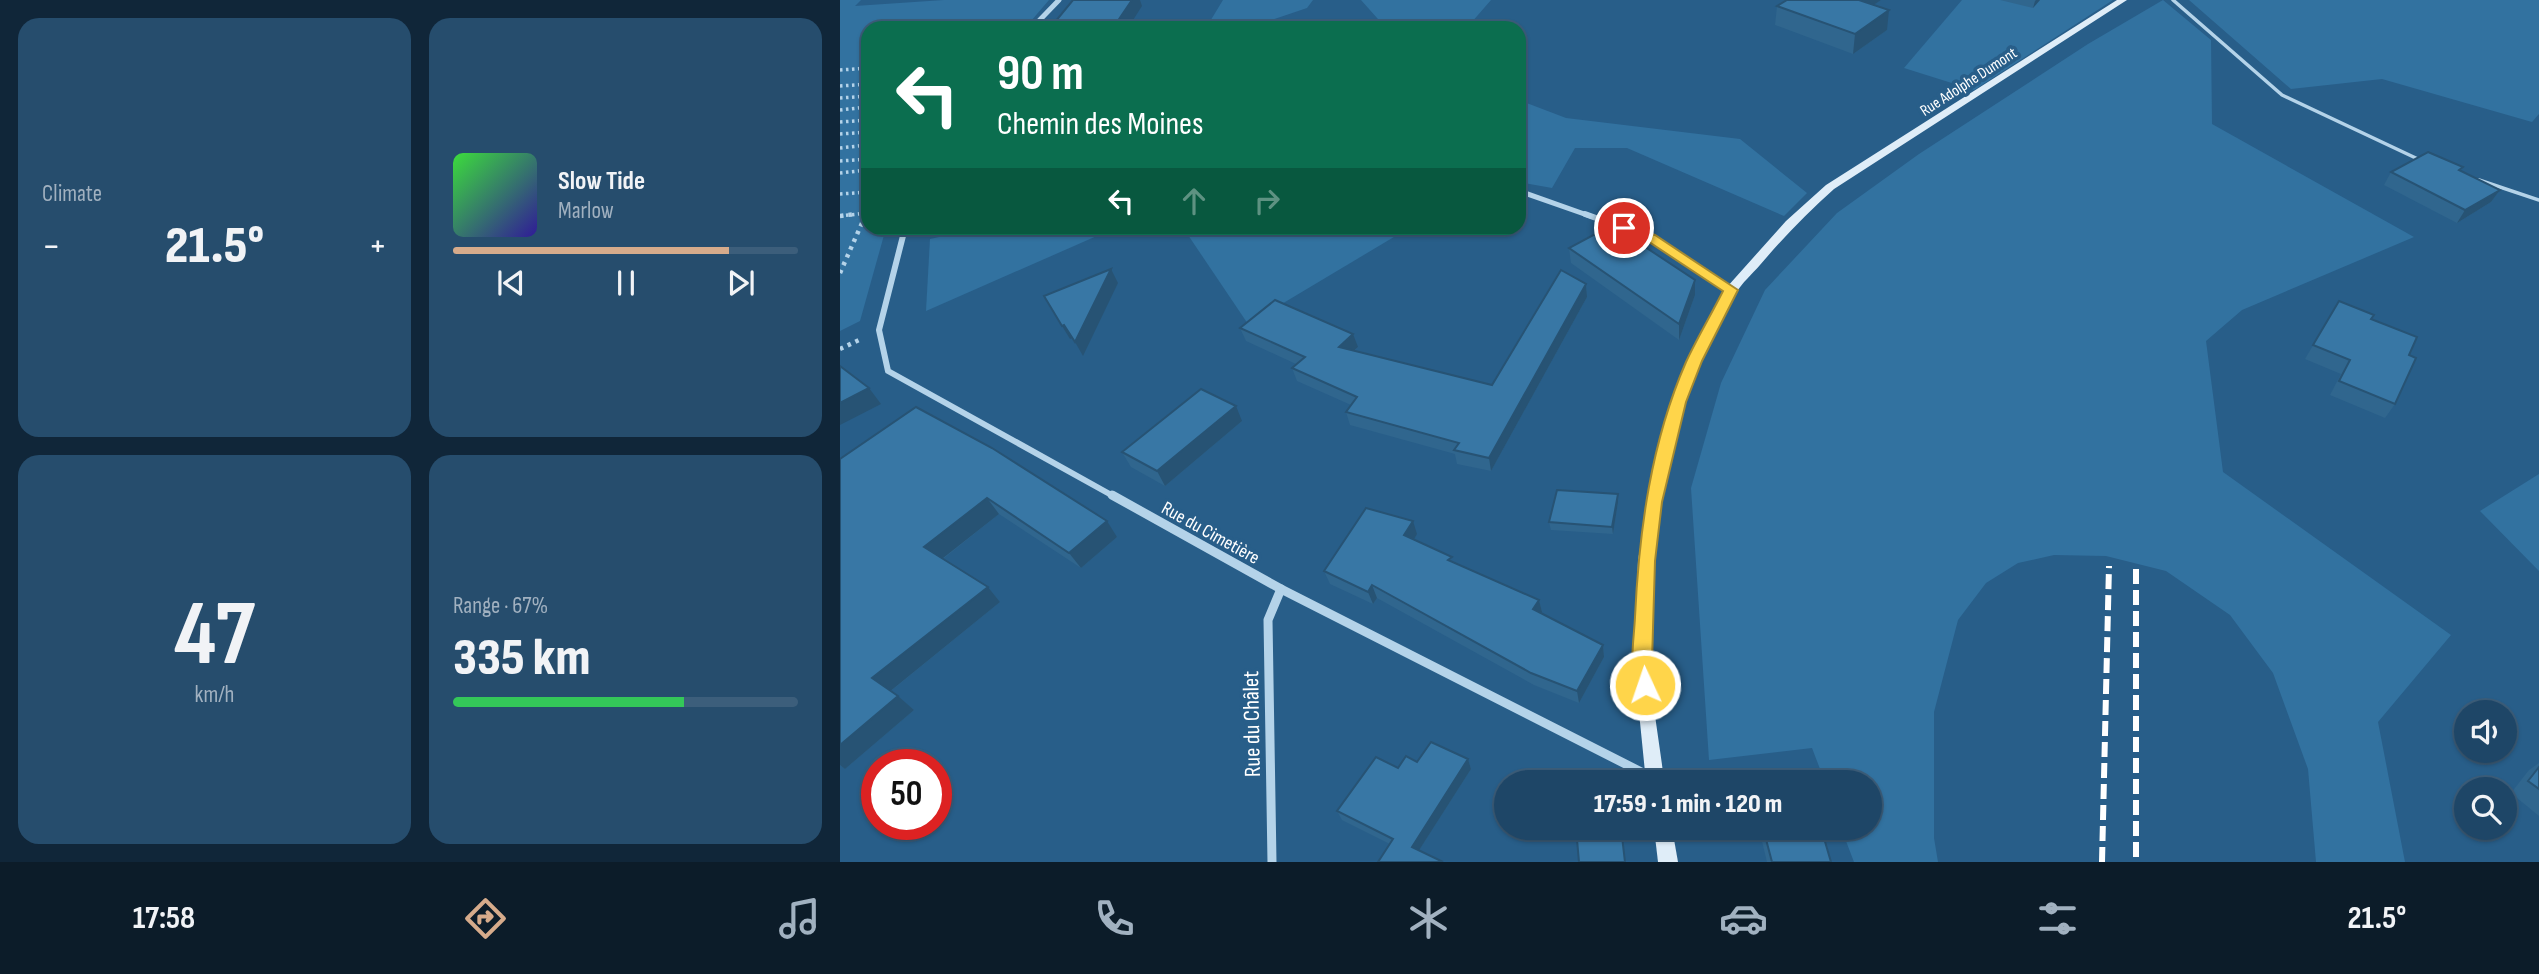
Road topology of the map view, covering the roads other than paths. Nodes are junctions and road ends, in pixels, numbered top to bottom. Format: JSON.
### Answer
{"nodes":[{"id":1,"x":1059,"y":0,"type":"edge"},
{"id":2,"x":2123,"y":0,"type":"edge"},
{"id":3,"x":2173,"y":0,"type":"edge"},
{"id":4,"x":1039,"y":21,"type":"edge"},
{"id":5,"x":2428,"y":163,"type":"edge"},
{"id":6,"x":2477,"y":180,"type":"edge"},
{"id":7,"x":1526,"y":193,"type":"edge"},
{"id":8,"x":2539,"y":200,"type":"edge"},
{"id":9,"x":903,"y":235,"type":"edge"},
{"id":10,"x":1731,"y":290,"type":"junction"},
{"id":11,"x":1281,"y":589,"type":"junction"},
{"id":12,"x":1634,"y":770,"type":"edge"},
{"id":13,"x":1654,"y":770,"type":"edge"},
{"id":14,"x":1665,"y":840,"type":"edge"},
{"id":15,"x":1272,"y":862,"type":"edge"},
{"id":16,"x":1668,"y":862,"type":"edge"}],
"edges":[{"from":1,"to":4,"type":"street"},
{"from":2,"to":10,"type":"main road","name":"Rue Adolphe Dumont"},
{"from":3,"to":5,"type":"lane"},
{"from":6,"to":8,"type":"lane"},
{"from":7,"to":10,"type":"street"},
{"from":9,"to":11,"type":"street","name":"Rue du Cimetière"},
{"from":10,"to":13,"type":"main road","name":"Rue Adolphe Dumont"},
{"from":11,"to":12,"type":"street","name":"Rue du Cimetière"},
{"from":11,"to":15,"type":"street","name":"Rue du Châlet"},
{"from":14,"to":16,"type":"main road"}]}
